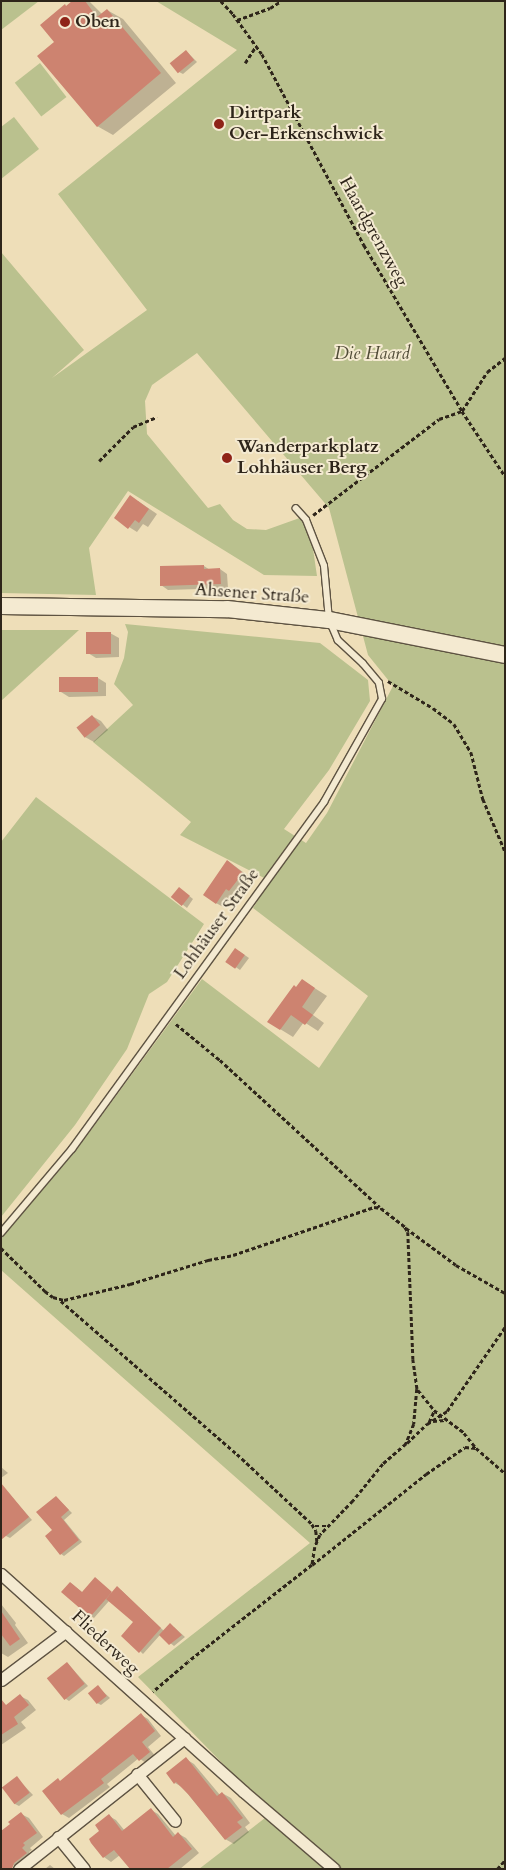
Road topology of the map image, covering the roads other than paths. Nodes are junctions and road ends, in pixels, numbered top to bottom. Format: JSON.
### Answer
{"nodes":[{"id":1,"x":296,"y":509,"type":"dead end"},
{"id":2,"x":1,"y":606,"type":"edge"},
{"id":3,"x":329,"y":620,"type":"junction"},
{"id":4,"x":500,"y":654,"type":"edge"},
{"id":5,"x":1,"y":1233,"type":"edge"},
{"id":6,"x":1,"y":1574,"type":"edge"},
{"id":7,"x":66,"y":1631,"type":"junction"},
{"id":8,"x":1,"y":1680,"type":"edge"},
{"id":9,"x":184,"y":1738,"type":"junction"},
{"id":10,"x":137,"y":1774,"type":"junction"},
{"id":11,"x":175,"y":1821,"type":"dead end"},
{"id":12,"x":58,"y":1837,"type":"junction"},
{"id":13,"x":19,"y":1869,"type":"edge"},
{"id":14,"x":84,"y":1869,"type":"edge"},
{"id":15,"x":334,"y":1869,"type":"edge"}],
"edges":[{"from":1,"to":3,"type":"lane","name":"Lohhäuser Straße"},
{"from":2,"to":3,"type":"main road","name":"Ahsener Straße"},
{"from":3,"to":4,"type":"main road","name":"Ahsener Straße"},
{"from":3,"to":5,"type":"lane","name":"Lohhäuser Straße"},
{"from":6,"to":7,"type":"street","name":"Fliederweg"},
{"from":7,"to":8,"type":"street"},
{"from":7,"to":9,"type":"street","name":"Fliederweg"},
{"from":9,"to":10,"type":"street"},
{"from":9,"to":15,"type":"street","name":"Fliederweg"},
{"from":10,"to":11,"type":"street"},
{"from":10,"to":12,"type":"street"},
{"from":12,"to":13,"type":"street"},
{"from":12,"to":14,"type":"street"}]}
